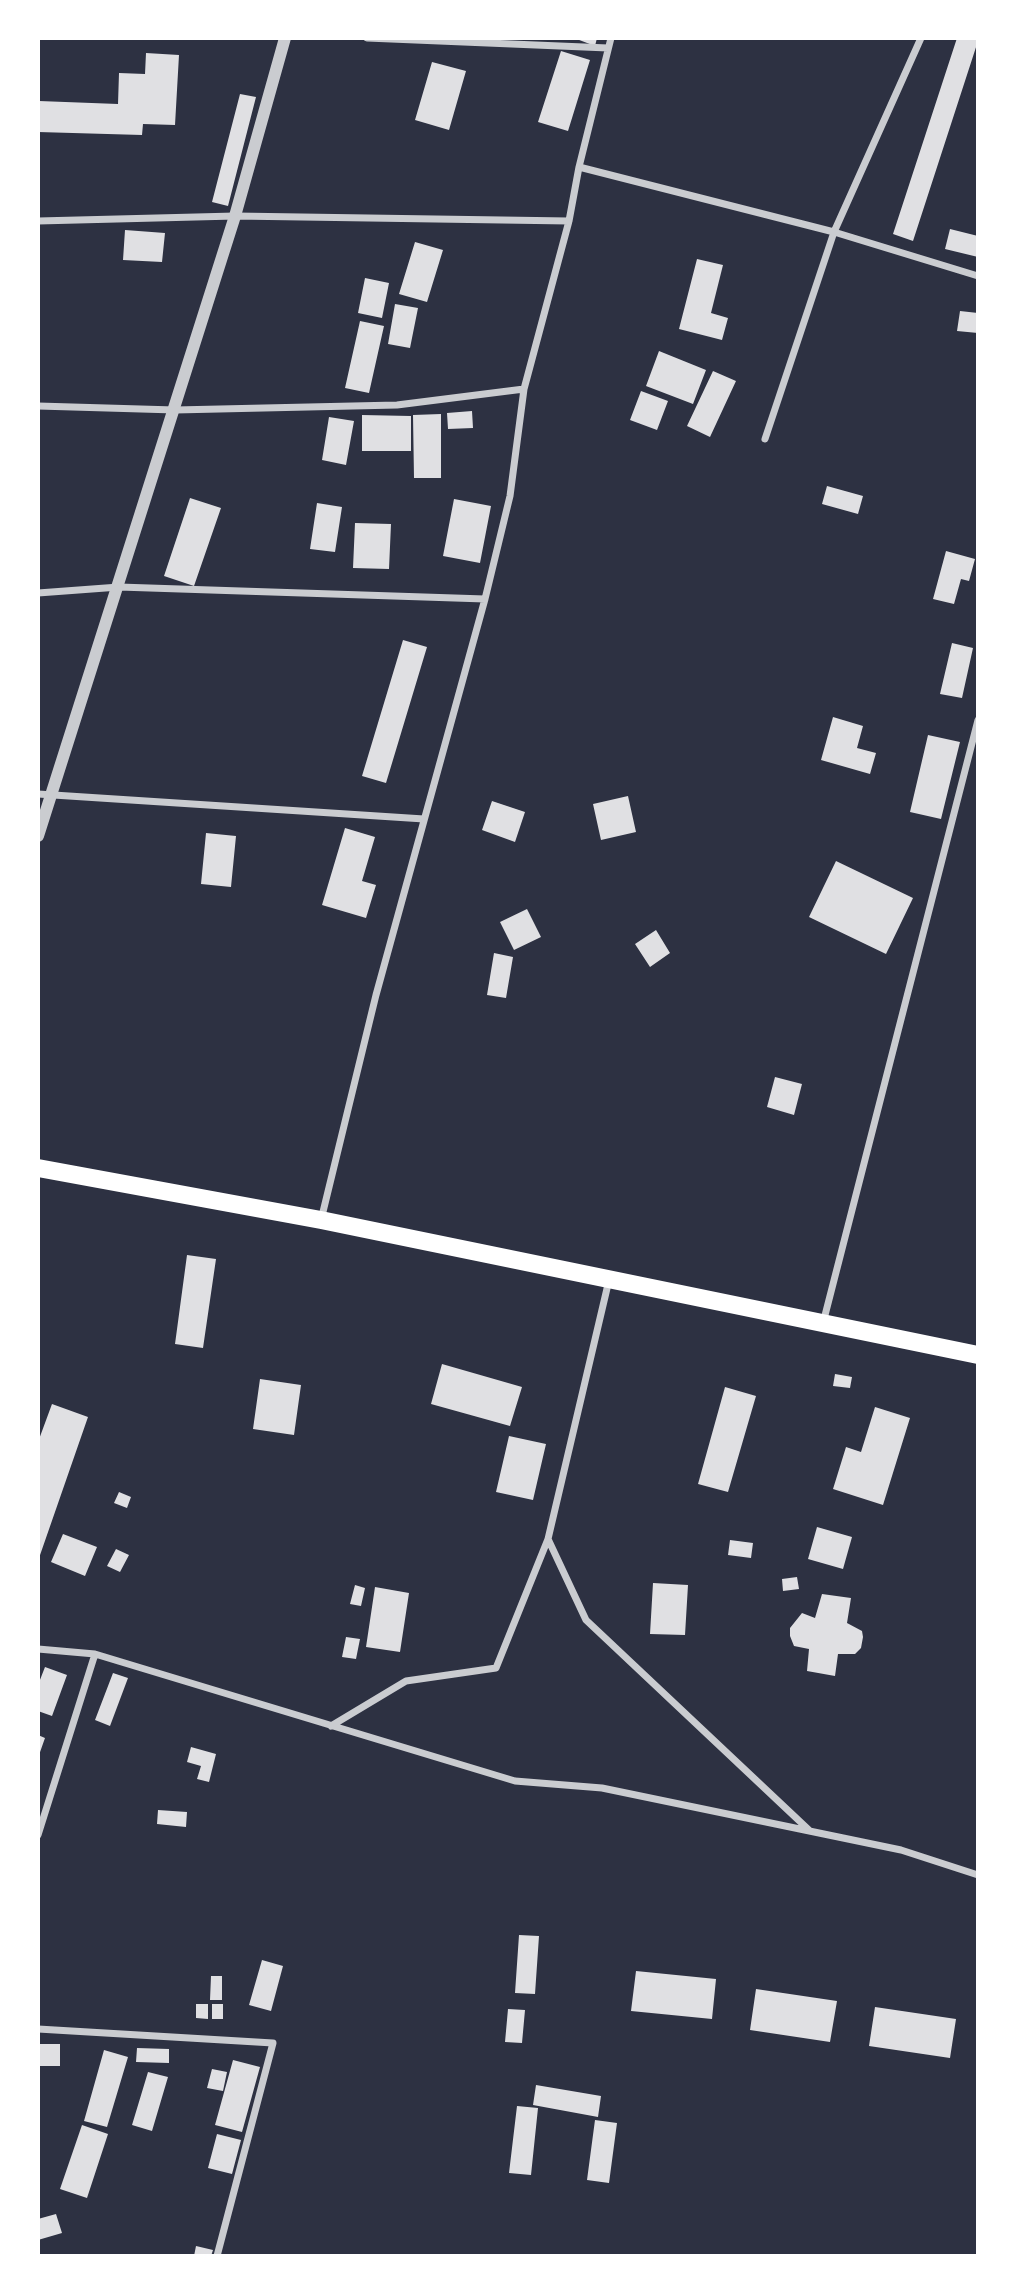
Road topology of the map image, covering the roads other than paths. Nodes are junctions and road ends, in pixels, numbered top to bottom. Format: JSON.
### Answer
{"nodes":[{"id":1,"x":285,"y":38,"type":"edge"},
{"id":2,"x":366,"y":38,"type":"edge"},
{"id":3,"x":611,"y":38,"type":"edge"},
{"id":4,"x":921,"y":38,"type":"edge"},
{"id":5,"x":608,"y":48,"type":"junction"},
{"id":6,"x":579,"y":167,"type":"junction"},
{"id":7,"x":235,"y":216,"type":"junction"},
{"id":8,"x":38,"y":221,"type":"edge"},
{"id":9,"x":569,"y":221,"type":"junction"},
{"id":10,"x":834,"y":232,"type":"junction"},
{"id":11,"x":978,"y":276,"type":"edge"},
{"id":12,"x":524,"y":389,"type":"junction"},
{"id":13,"x":38,"y":406,"type":"edge"},
{"id":14,"x":175,"y":410,"type":"junction"},
{"id":15,"x":765,"y":439,"type":"dead end"},
{"id":16,"x":119,"y":587,"type":"junction"},
{"id":17,"x":38,"y":593,"type":"edge"},
{"id":18,"x":485,"y":599,"type":"junction"},
{"id":19,"x":978,"y":720,"type":"edge"},
{"id":20,"x":45,"y":794,"type":"edge"},
{"id":21,"x":424,"y":819,"type":"junction"},
{"id":22,"x":38,"y":836,"type":"edge"},
{"id":23,"x":38,"y":1168,"type":"edge"},
{"id":24,"x":321,"y":1220,"type":"junction"},
{"id":25,"x":609,"y":1279,"type":"junction"},
{"id":26,"x":823,"y":1323,"type":"junction"},
{"id":27,"x":978,"y":1356,"type":"edge"},
{"id":28,"x":548,"y":1539,"type":"junction"},
{"id":29,"x":38,"y":1648,"type":"edge"},
{"id":30,"x":95,"y":1654,"type":"junction"},
{"id":31,"x":331,"y":1726,"type":"junction"},
{"id":32,"x":812,"y":1832,"type":"junction"},
{"id":33,"x":38,"y":1835,"type":"edge"},
{"id":34,"x":978,"y":1875,"type":"edge"},
{"id":35,"x":38,"y":2029,"type":"edge"},
{"id":36,"x":217,"y":2256,"type":"edge"}],
"edges":[{"from":1,"to":7,"type":"street"},
{"from":2,"to":5,"type":"street"},
{"from":3,"to":5,"type":"street"},
{"from":4,"to":10,"type":"street"},
{"from":5,"to":6,"type":"street"},
{"from":6,"to":9,"type":"street"},
{"from":6,"to":10,"type":"street"},
{"from":7,"to":8,"type":"street"},
{"from":7,"to":9,"type":"street"},
{"from":7,"to":14,"type":"street"},
{"from":9,"to":12,"type":"street"},
{"from":10,"to":11,"type":"street"},
{"from":10,"to":15,"type":"street"},
{"from":12,"to":14,"type":"street"},
{"from":12,"to":18,"type":"street"},
{"from":13,"to":14,"type":"street"},
{"from":14,"to":16,"type":"street"},
{"from":16,"to":17,"type":"street"},
{"from":16,"to":18,"type":"street"},
{"from":16,"to":20,"type":"street"},
{"from":18,"to":21,"type":"street"},
{"from":19,"to":26,"type":"street"},
{"from":20,"to":21,"type":"street"},
{"from":20,"to":22,"type":"street"},
{"from":21,"to":24,"type":"street"},
{"from":23,"to":24,"type":"main road"},
{"from":24,"to":25,"type":"main road"},
{"from":25,"to":26,"type":"main road"},
{"from":25,"to":28,"type":"street"},
{"from":26,"to":27,"type":"main road"},
{"from":28,"to":31,"type":"street"},
{"from":28,"to":32,"type":"street"},
{"from":29,"to":30,"type":"street"},
{"from":30,"to":31,"type":"street"},
{"from":30,"to":33,"type":"street"},
{"from":31,"to":32,"type":"street"},
{"from":32,"to":34,"type":"street"},
{"from":35,"to":36,"type":"street"}]}
